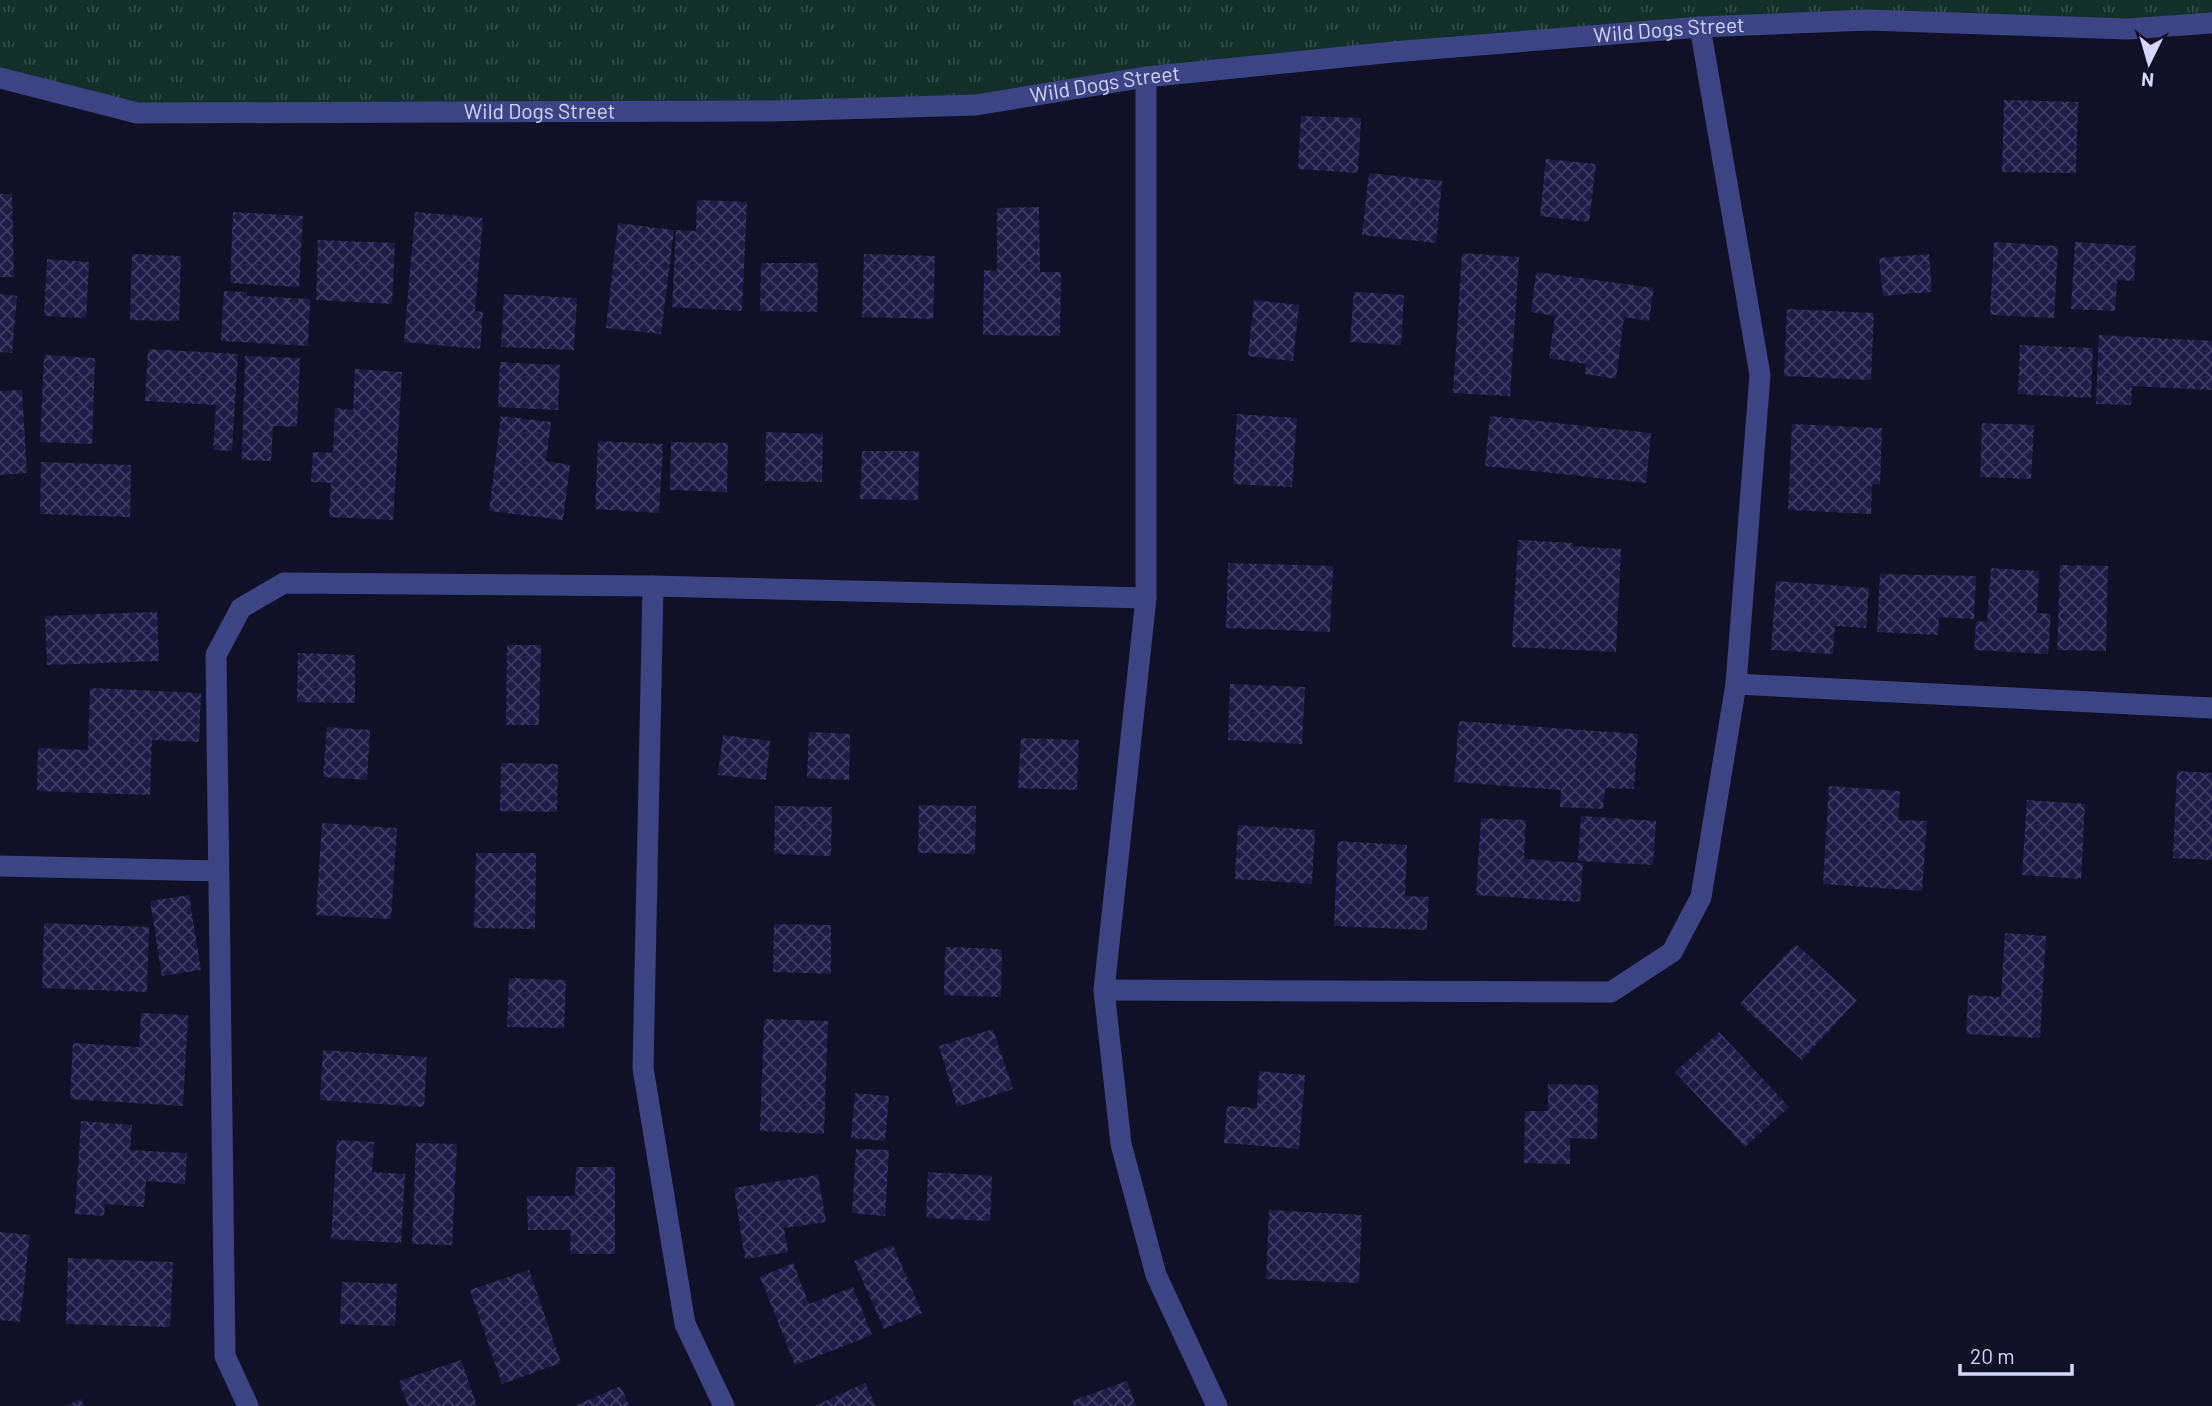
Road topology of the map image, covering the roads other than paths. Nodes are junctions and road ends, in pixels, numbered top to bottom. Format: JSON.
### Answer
{"nodes":[{"id":1,"x":2212,"y":23,"type":"edge"},
{"id":2,"x":1700,"y":27,"type":"junction"},
{"id":3,"x":1146,"y":77,"type":"junction"},
{"id":4,"x":0,"y":78,"type":"edge"},
{"id":5,"x":653,"y":586,"type":"junction"},
{"id":6,"x":1146,"y":597,"type":"junction"},
{"id":7,"x":1736,"y":684,"type":"junction"},
{"id":8,"x":2212,"y":708,"type":"edge"},
{"id":9,"x":0,"y":866,"type":"edge"},
{"id":10,"x":218,"y":871,"type":"junction"},
{"id":11,"x":1104,"y":990,"type":"junction"},
{"id":12,"x":248,"y":1406,"type":"edge"},
{"id":13,"x":724,"y":1406,"type":"edge"},
{"id":14,"x":1217,"y":1406,"type":"edge"}],
"edges":[{"from":1,"to":2,"type":"street","name":"Wild Dogs Street"},
{"from":2,"to":3,"type":"street","name":"Wild Dogs Street"},
{"from":2,"to":7,"type":"street"},
{"from":3,"to":4,"type":"street","name":"Wild Dogs Street"},
{"from":3,"to":6,"type":"street"},
{"from":5,"to":6,"type":"street"},
{"from":5,"to":10,"type":"street"},
{"from":5,"to":13,"type":"street"},
{"from":6,"to":11,"type":"street"},
{"from":7,"to":8,"type":"street"},
{"from":7,"to":11,"type":"street"},
{"from":9,"to":10,"type":"street"},
{"from":10,"to":12,"type":"street"},
{"from":11,"to":14,"type":"street"}]}
